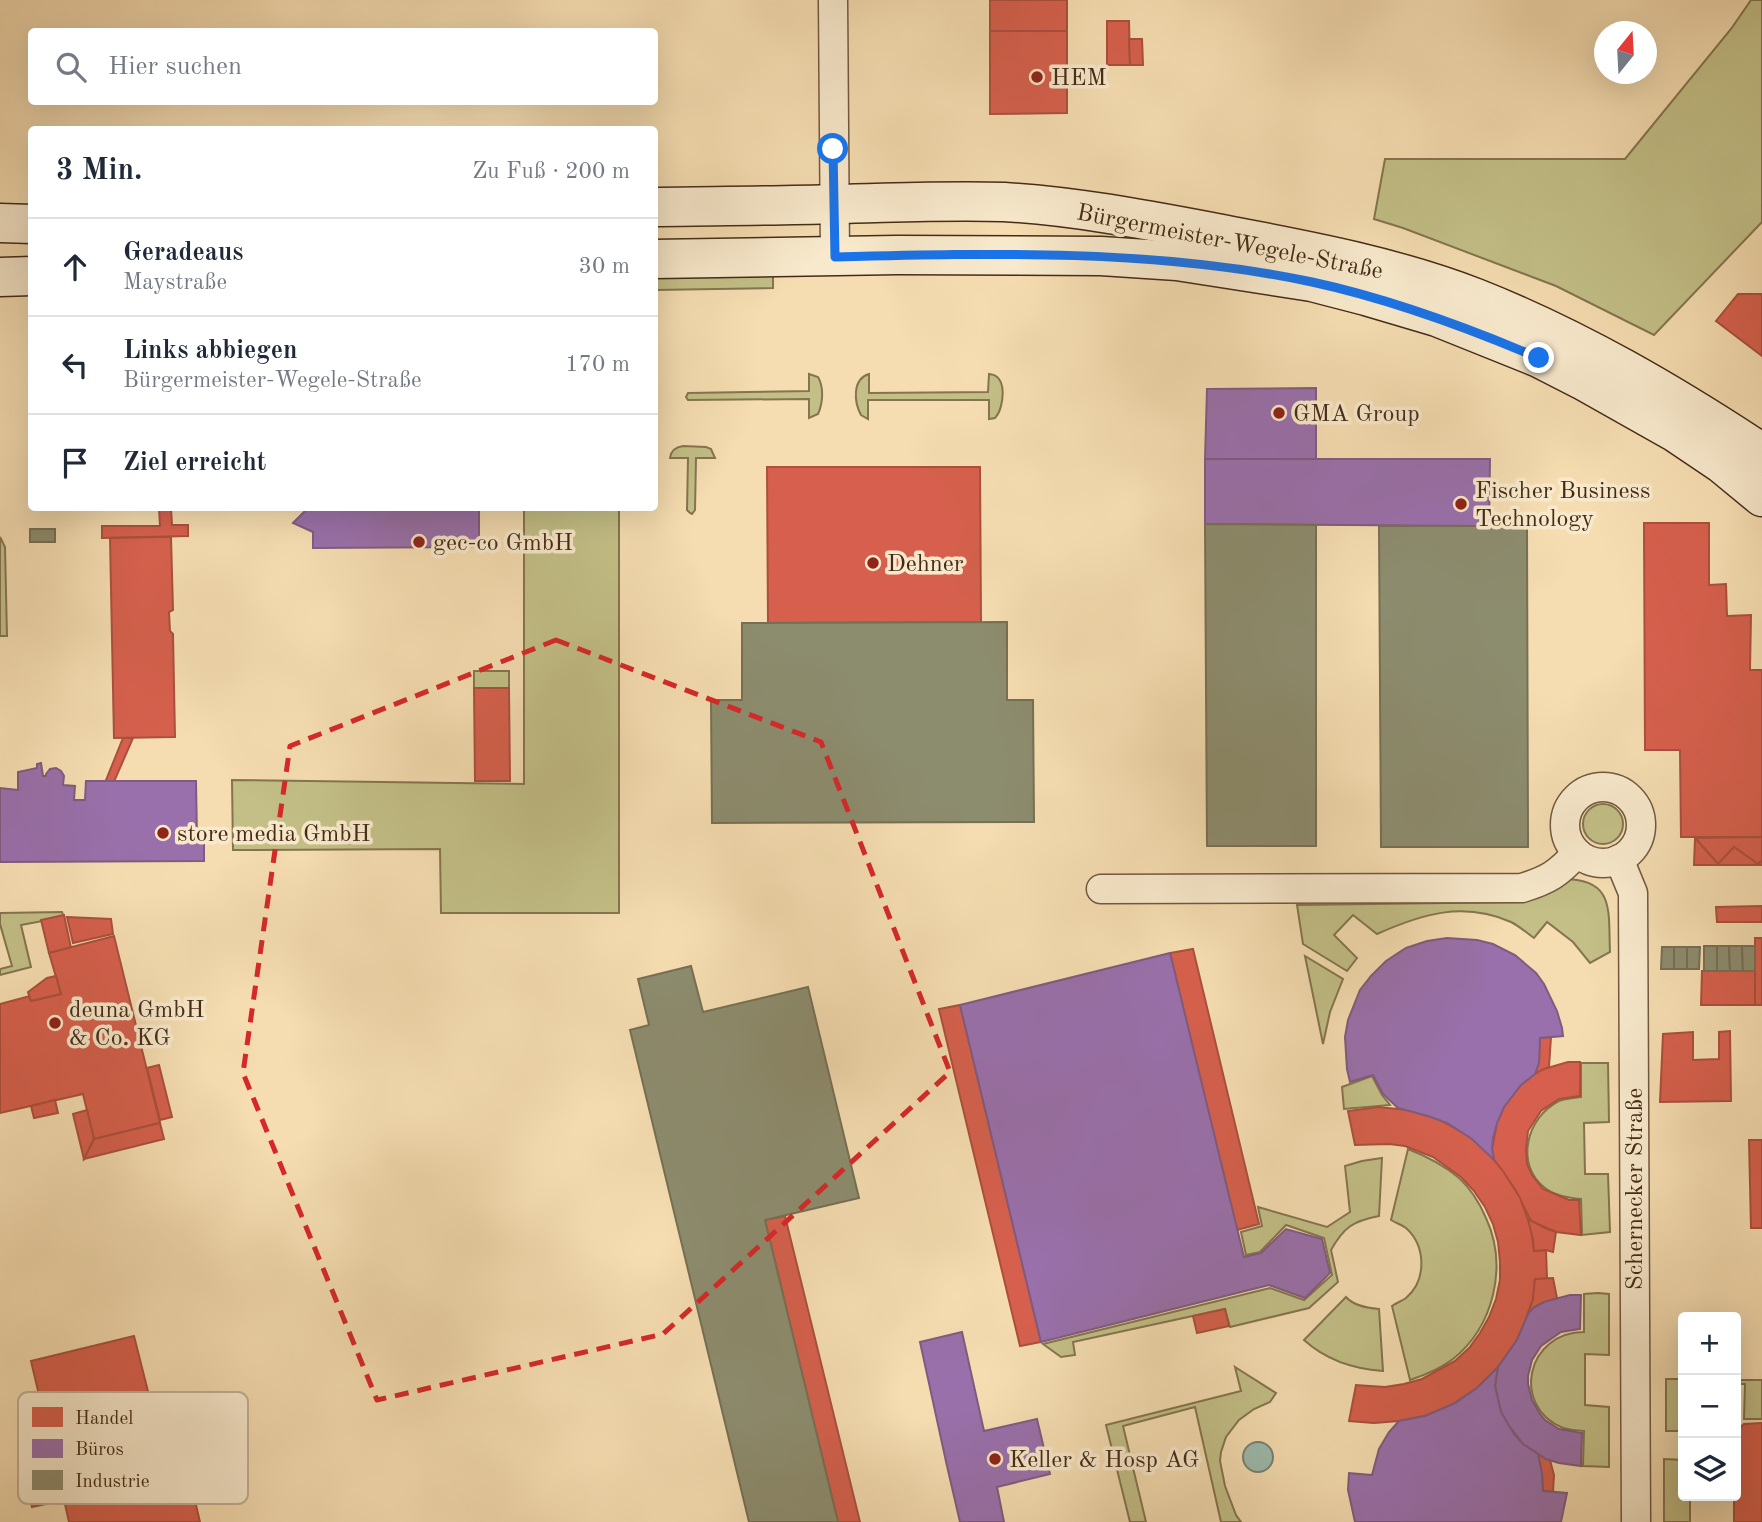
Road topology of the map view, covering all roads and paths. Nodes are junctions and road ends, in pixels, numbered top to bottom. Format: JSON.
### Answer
{"nodes":[{"id":1,"x":833,"y":0,"type":"edge"},
{"id":2,"x":835,"y":204,"type":"junction"},
{"id":3,"x":658,"y":207,"type":"edge"},
{"id":4,"x":0,"y":223,"type":"edge"},
{"id":5,"x":28,"y":223,"type":"edge"},
{"id":6,"x":835,"y":257,"type":"junction"},
{"id":7,"x":658,"y":259,"type":"edge"},
{"id":8,"x":28,"y":276,"type":"edge"},
{"id":9,"x":0,"y":277,"type":"edge"},
{"id":10,"x":1762,"y":453,"type":"edge"},
{"id":11,"x":1762,"y":497,"type":"edge"},
{"id":12,"x":1577,"y":853,"type":"junction"},
{"id":13,"x":1619,"y":859,"type":"junction"},
{"id":14,"x":1101,"y":889,"type":"dead end"},
{"id":15,"x":1636,"y":1522,"type":"edge"}],
"edges":[{"from":1,"to":2,"type":"street"},
{"from":2,"to":3,"type":"main road","name":"Bürgermeister-Wegele-Straße"},
{"from":2,"to":6,"type":"street"},
{"from":2,"to":10,"type":"main road","name":"Bürgermeister-Wegele-Straße"},
{"from":4,"to":5,"type":"main road"},
{"from":6,"to":7,"type":"main road","name":"Bürgermeister-Wegele-Straße"},
{"from":6,"to":11,"type":"main road","name":"Bürgermeister-Wegele-Straße"},
{"from":8,"to":9,"type":"main road"},
{"from":12,"to":13,"type":"street"},
{"from":12,"to":13,"type":"street"},
{"from":12,"to":14,"type":"street"},
{"from":13,"to":15,"type":"street","name":"Schernecker Straße"}]}
